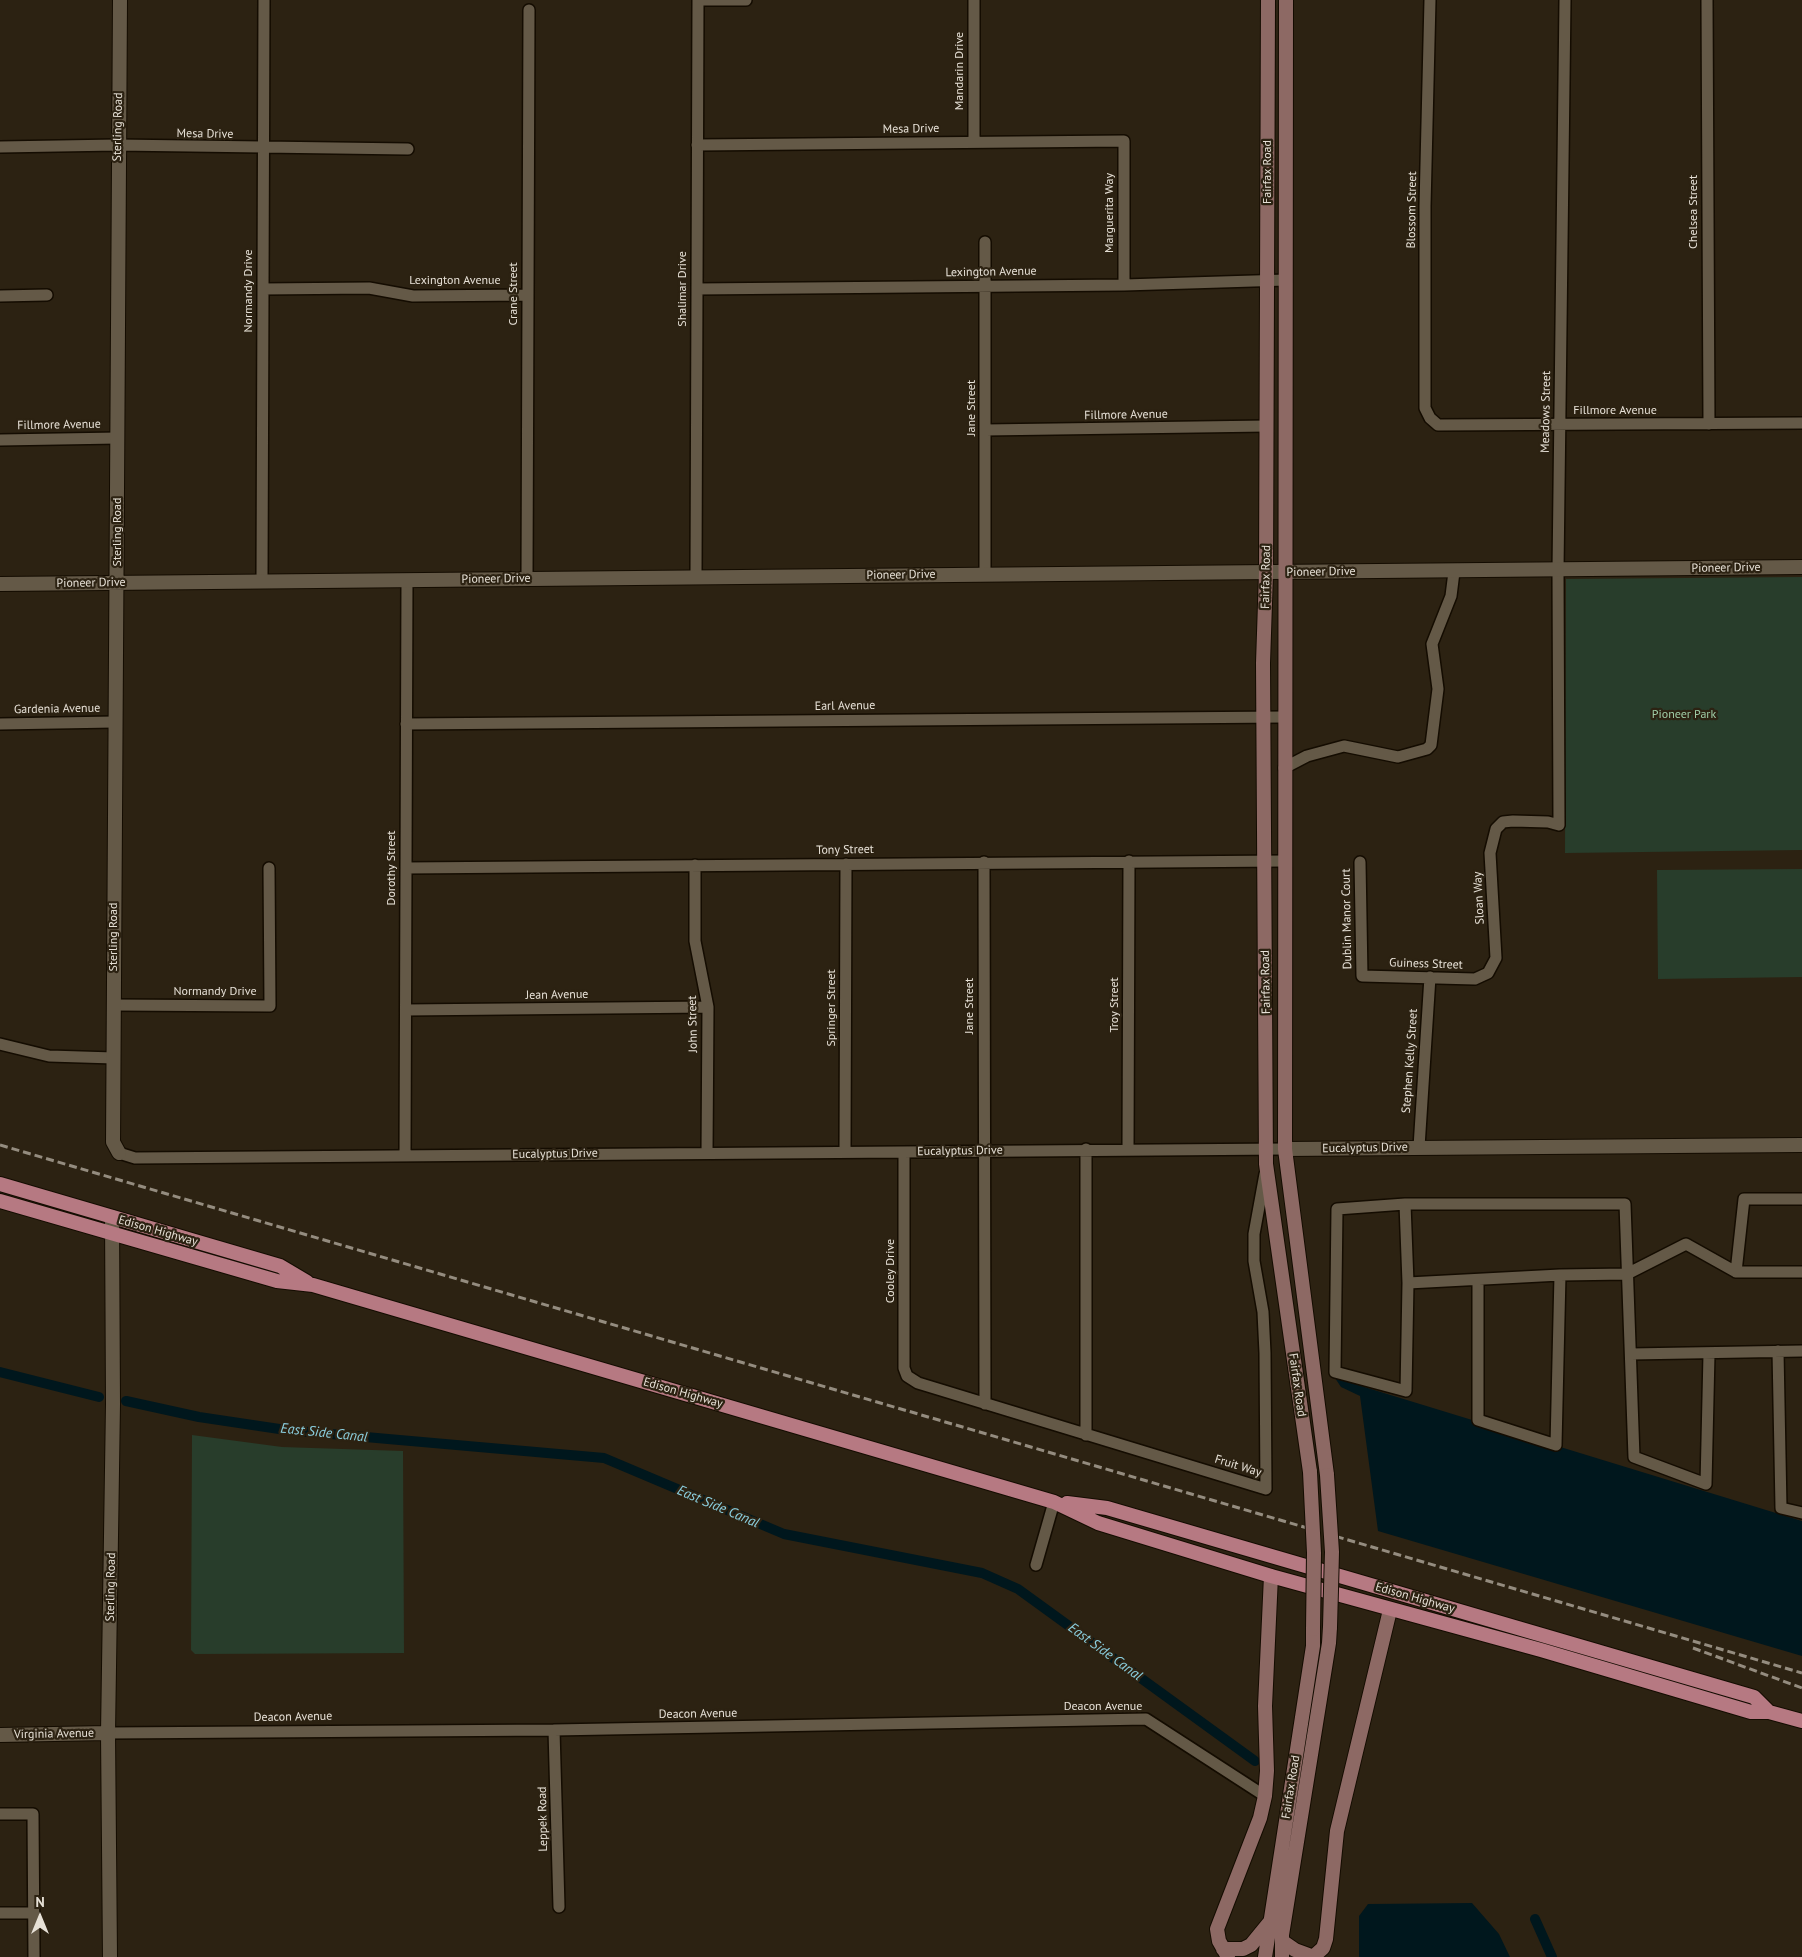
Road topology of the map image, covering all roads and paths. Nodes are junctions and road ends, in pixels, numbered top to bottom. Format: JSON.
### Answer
{"nodes":[{"id":1,"x":120,"y":0,"type":"edge"},
{"id":2,"x":264,"y":0,"type":"edge"},
{"id":3,"x":698,"y":0,"type":"edge"},
{"id":4,"x":746,"y":0,"type":"edge"},
{"id":5,"x":974,"y":0,"type":"edge"},
{"id":6,"x":1268,"y":0,"type":"edge"},
{"id":7,"x":1286,"y":0,"type":"edge"},
{"id":8,"x":1430,"y":0,"type":"edge"},
{"id":9,"x":1565,"y":0,"type":"edge"},
{"id":10,"x":1707,"y":0,"type":"edge"},
{"id":11,"x":529,"y":10,"type":"dead end"},
{"id":12,"x":1124,"y":141,"type":"joint"},
{"id":13,"x":974,"y":142,"type":"junction"},
{"id":14,"x":118,"y":145,"type":"junction"},
{"id":15,"x":697,"y":145,"type":"junction"},
{"id":16,"x":0,"y":147,"type":"edge"},
{"id":17,"x":264,"y":149,"type":"junction"},
{"id":18,"x":408,"y":149,"type":"dead end"},
{"id":19,"x":985,"y":242,"type":"dead end"},
{"id":20,"x":1286,"y":280,"type":"junction"},
{"id":21,"x":1267,"y":281,"type":"junction"},
{"id":22,"x":1124,"y":285,"type":"junction"},
{"id":23,"x":986,"y":286,"type":"junction"},
{"id":24,"x":263,"y":289,"type":"junction"},
{"id":25,"x":697,"y":289,"type":"junction"},
{"id":26,"x":47,"y":295,"type":"dead end"},
{"id":27,"x":528,"y":295,"type":"junction"},
{"id":28,"x":0,"y":296,"type":"edge"},
{"id":29,"x":1430,"y":418,"type":"joint"},
{"id":30,"x":1802,"y":423,"type":"edge"},
{"id":31,"x":1709,"y":424,"type":"junction"},
{"id":32,"x":1560,"y":425,"type":"junction"},
{"id":33,"x":1267,"y":426,"type":"junction"},
{"id":34,"x":985,"y":430,"type":"junction"},
{"id":35,"x":118,"y":438,"type":"junction"},
{"id":36,"x":0,"y":440,"type":"edge"},
{"id":37,"x":1802,"y":567,"type":"edge"},
{"id":38,"x":1558,"y":570,"type":"junction"},
{"id":39,"x":1454,"y":572,"type":"junction"},
{"id":40,"x":1266,"y":573,"type":"junction"},
{"id":41,"x":1285,"y":573,"type":"junction"},
{"id":42,"x":985,"y":575,"type":"junction"},
{"id":43,"x":696,"y":577,"type":"junction"},
{"id":44,"x":527,"y":579,"type":"junction"},
{"id":45,"x":407,"y":580,"type":"junction"},
{"id":46,"x":262,"y":581,"type":"junction"},
{"id":47,"x":118,"y":583,"type":"junction"},
{"id":48,"x":0,"y":584,"type":"edge"},
{"id":49,"x":1263,"y":716,"type":"junction"},
{"id":50,"x":1284,"y":717,"type":"junction"},
{"id":51,"x":114,"y":722,"type":"junction"},
{"id":52,"x":0,"y":724,"type":"edge"},
{"id":53,"x":406,"y":724,"type":"junction"},
{"id":54,"x":1284,"y":768,"type":"junction"},
{"id":55,"x":1503,"y":822,"type":"joint"},
{"id":56,"x":1129,"y":861,"type":"junction"},
{"id":57,"x":1265,"y":861,"type":"junction"},
{"id":58,"x":1284,"y":861,"type":"junction"},
{"id":59,"x":984,"y":862,"type":"junction"},
{"id":60,"x":1360,"y":862,"type":"dead end"},
{"id":61,"x":846,"y":864,"type":"junction"},
{"id":62,"x":695,"y":865,"type":"junction"},
{"id":63,"x":269,"y":868,"type":"dead end"},
{"id":64,"x":406,"y":868,"type":"junction"},
{"id":65,"x":1488,"y":973,"type":"joint"},
{"id":66,"x":1362,"y":976,"type":"joint"},
{"id":67,"x":1430,"y":977,"type":"junction"},
{"id":68,"x":113,"y":1005,"type":"junction"},
{"id":69,"x":708,"y":1007,"type":"junction"},
{"id":70,"x":406,"y":1010,"type":"junction"},
{"id":71,"x":0,"y":1044,"type":"edge"},
{"id":72,"x":114,"y":1058,"type":"junction"},
{"id":73,"x":1802,"y":1145,"type":"edge"},
{"id":74,"x":1419,"y":1147,"type":"junction"},
{"id":75,"x":1086,"y":1149,"type":"junction"},
{"id":76,"x":1128,"y":1149,"type":"junction"},
{"id":77,"x":1285,"y":1149,"type":"junction"},
{"id":78,"x":984,"y":1150,"type":"junction"},
{"id":79,"x":1268,"y":1150,"type":"junction"},
{"id":80,"x":846,"y":1151,"type":"junction"},
{"id":81,"x":904,"y":1152,"type":"junction"},
{"id":82,"x":119,"y":1153,"type":"joint"},
{"id":83,"x":708,"y":1153,"type":"junction"},
{"id":84,"x":405,"y":1156,"type":"junction"},
{"id":85,"x":1266,"y":1164,"type":"junction"},
{"id":86,"x":0,"y":1184,"type":"edge"},
{"id":87,"x":1802,"y":1199,"type":"edge"},
{"id":88,"x":0,"y":1201,"type":"edge"},
{"id":89,"x":1405,"y":1204,"type":"junction"},
{"id":90,"x":112,"y":1218,"type":"junction"},
{"id":91,"x":113,"y":1233,"type":"junction"},
{"id":92,"x":1736,"y":1272,"type":"junction"},
{"id":93,"x":1802,"y":1272,"type":"edge"},
{"id":94,"x":1626,"y":1274,"type":"junction"},
{"id":95,"x":1560,"y":1275,"type":"junction"},
{"id":96,"x":1478,"y":1280,"type":"junction"},
{"id":97,"x":1408,"y":1283,"type":"junction"},
{"id":98,"x":312,"y":1285,"type":"junction"},
{"id":99,"x":1778,"y":1351,"type":"junction"},
{"id":100,"x":1802,"y":1352,"type":"edge"},
{"id":101,"x":1631,"y":1354,"type":"junction"},
{"id":102,"x":1709,"y":1354,"type":"junction"},
{"id":103,"x":918,"y":1383,"type":"joint"},
{"id":104,"x":985,"y":1404,"type":"junction"},
{"id":105,"x":1086,"y":1435,"type":"junction"},
{"id":106,"x":1054,"y":1502,"type":"junction"},
{"id":107,"x":1802,"y":1513,"type":"edge"},
{"id":108,"x":1036,"y":1565,"type":"dead end"},
{"id":109,"x":1271,"y":1576,"type":"junction"},
{"id":110,"x":1390,"y":1610,"type":"junction"},
{"id":111,"x":1769,"y":1712,"type":"junction"},
{"id":112,"x":1802,"y":1721,"type":"edge"},
{"id":113,"x":554,"y":1730,"type":"junction"},
{"id":114,"x":108,"y":1733,"type":"junction"},
{"id":115,"x":0,"y":1735,"type":"edge"},
{"id":116,"x":1265,"y":1796,"type":"junction"},
{"id":117,"x":0,"y":1814,"type":"edge"},
{"id":118,"x":558,"y":1907,"type":"dead end"},
{"id":119,"x":0,"y":1913,"type":"edge"},
{"id":120,"x":34,"y":1913,"type":"junction"},
{"id":121,"x":1269,"y":1922,"type":"junction"},
{"id":122,"x":1282,"y":1941,"type":"junction"},
{"id":123,"x":1226,"y":1953,"type":"edge"},
{"id":124,"x":34,"y":1957,"type":"edge"},
{"id":125,"x":110,"y":1957,"type":"edge"},
{"id":126,"x":1265,"y":1957,"type":"edge"},
{"id":127,"x":1282,"y":1957,"type":"edge"},
{"id":128,"x":1313,"y":1957,"type":"edge"}],
"edges":[{"from":1,"to":14,"type":"street","name":"Sterling Road"},
{"from":2,"to":17,"type":"street","name":"Normandy Drive"},
{"from":3,"to":4,"type":"street"},
{"from":3,"to":15,"type":"street","name":"Shalimar Drive"},
{"from":5,"to":13,"type":"street","name":"Mandarin Drive"},
{"from":6,"to":21,"type":"main road","name":"Fairfax Road"},
{"from":7,"to":20,"type":"main road","name":"Fairfax Road"},
{"from":8,"to":29,"type":"street","name":"Blossom Street"},
{"from":9,"to":32,"type":"street","name":"Meadows Street"},
{"from":10,"to":31,"type":"street","name":"Chelsea Street"},
{"from":11,"to":27,"type":"street","name":"Crane Street"},
{"from":12,"to":13,"type":"street","name":"Mesa Drive"},
{"from":12,"to":22,"type":"street","name":"Marguerita Way"},
{"from":13,"to":15,"type":"street","name":"Mesa Drive"},
{"from":14,"to":16,"type":"street","name":"Mesa Drive"},
{"from":14,"to":17,"type":"street","name":"Mesa Drive"},
{"from":14,"to":35,"type":"street","name":"Sterling Road"},
{"from":15,"to":25,"type":"street","name":"Shalimar Drive"},
{"from":17,"to":18,"type":"street","name":"Mesa Drive"},
{"from":17,"to":24,"type":"street","name":"Normandy Drive"},
{"from":19,"to":23,"type":"street","name":"Jane Street"},
{"from":20,"to":21,"type":"street","name":"Lexington Avenue"},
{"from":20,"to":41,"type":"main road","name":"Fairfax Road"},
{"from":21,"to":22,"type":"street","name":"Lexington Avenue"},
{"from":21,"to":33,"type":"main road","name":"Fairfax Road"},
{"from":22,"to":23,"type":"street","name":"Lexington Avenue"},
{"from":23,"to":25,"type":"street","name":"Lexington Avenue"},
{"from":23,"to":34,"type":"street","name":"Jane Street"},
{"from":24,"to":27,"type":"street","name":"Lexington Avenue"},
{"from":24,"to":46,"type":"street","name":"Normandy Drive"},
{"from":25,"to":43,"type":"street","name":"Shalimar Drive"},
{"from":26,"to":28,"type":"street"},
{"from":27,"to":44,"type":"street","name":"Crane Street"},
{"from":29,"to":32,"type":"street","name":"Fillmore Avenue"},
{"from":30,"to":31,"type":"street","name":"Fillmore Avenue"},
{"from":31,"to":32,"type":"street","name":"Fillmore Avenue"},
{"from":32,"to":38,"type":"street","name":"Meadows Street"},
{"from":33,"to":34,"type":"street","name":"Fillmore Avenue"},
{"from":33,"to":40,"type":"main road","name":"Fairfax Road"},
{"from":34,"to":42,"type":"street","name":"Jane Street"},
{"from":35,"to":36,"type":"street","name":"Fillmore Avenue"},
{"from":35,"to":47,"type":"street","name":"Sterling Road"},
{"from":37,"to":38,"type":"street","name":"Pioneer Drive"},
{"from":38,"to":39,"type":"street","name":"Pioneer Drive"},
{"from":38,"to":55,"type":"street","name":"Meadows Street"},
{"from":39,"to":41,"type":"street","name":"Pioneer Drive"},
{"from":39,"to":54,"type":"street"},
{"from":40,"to":41,"type":"street","name":"Pioneer Drive"},
{"from":40,"to":42,"type":"street","name":"Pioneer Drive"},
{"from":40,"to":49,"type":"main road","name":"Fairfax Road"},
{"from":41,"to":50,"type":"main road","name":"Fairfax Road"},
{"from":42,"to":43,"type":"street","name":"Pioneer Drive"},
{"from":43,"to":44,"type":"street","name":"Pioneer Drive"},
{"from":44,"to":45,"type":"street","name":"Pioneer Drive"},
{"from":45,"to":46,"type":"street","name":"Pioneer Drive"},
{"from":45,"to":53,"type":"street","name":"Dorothy Street"},
{"from":46,"to":47,"type":"street","name":"Pioneer Drive"},
{"from":47,"to":48,"type":"street","name":"Pioneer Drive"},
{"from":47,"to":51,"type":"street","name":"Sterling Road"},
{"from":49,"to":50,"type":"street","name":"Earl Avenue"},
{"from":49,"to":53,"type":"street","name":"Earl Avenue"},
{"from":49,"to":57,"type":"main road","name":"Fairfax Road"},
{"from":50,"to":54,"type":"main road","name":"Fairfax Road"},
{"from":51,"to":52,"type":"street","name":"Gardenia Avenue"},
{"from":51,"to":68,"type":"street","name":"Sterling Road"},
{"from":53,"to":64,"type":"street","name":"Dorothy Street"},
{"from":54,"to":58,"type":"main road","name":"Fairfax Road"},
{"from":55,"to":65,"type":"street","name":"Sloan Way"},
{"from":56,"to":57,"type":"street","name":"Tony Street"},
{"from":56,"to":59,"type":"street","name":"Tony Street"},
{"from":56,"to":76,"type":"street","name":"Troy Street"},
{"from":57,"to":58,"type":"street","name":"Tony Street"},
{"from":57,"to":79,"type":"main road","name":"Fairfax Road"},
{"from":58,"to":77,"type":"main road","name":"Fairfax Road"},
{"from":59,"to":61,"type":"street","name":"Tony Street"},
{"from":59,"to":78,"type":"street","name":"Jane Street"},
{"from":60,"to":66,"type":"street","name":"Dublin Manor Court"},
{"from":61,"to":62,"type":"street","name":"Tony Street"},
{"from":61,"to":80,"type":"street","name":"Springer Street"},
{"from":62,"to":64,"type":"street","name":"Tony Street"},
{"from":62,"to":69,"type":"street","name":"John Street"},
{"from":63,"to":68,"type":"street","name":"Normandy Drive"},
{"from":64,"to":70,"type":"street","name":"Dorothy Street"},
{"from":65,"to":67,"type":"street","name":"Guiness Street"},
{"from":66,"to":67,"type":"street","name":"Guiness Street"},
{"from":67,"to":74,"type":"street","name":"Stephen Kelly Street"},
{"from":68,"to":72,"type":"street","name":"Sterling Road"},
{"from":69,"to":70,"type":"street","name":"Jean Avenue"},
{"from":69,"to":83,"type":"street","name":"John Street"},
{"from":70,"to":84,"type":"street","name":"Dorothy Street"},
{"from":71,"to":72,"type":"street"},
{"from":72,"to":82,"type":"street","name":"Sterling Road"},
{"from":73,"to":74,"type":"street","name":"Eucalyptus Drive"},
{"from":74,"to":77,"type":"street","name":"Eucalyptus Drive"},
{"from":75,"to":76,"type":"street","name":"Eucalyptus Drive"},
{"from":75,"to":78,"type":"street","name":"Eucalyptus Drive"},
{"from":75,"to":105,"type":"street"},
{"from":76,"to":79,"type":"street","name":"Eucalyptus Drive"},
{"from":77,"to":79,"type":"street","name":"Eucalyptus Drive"},
{"from":77,"to":122,"type":"main road","name":"Fairfax Road","bridge":true},
{"from":78,"to":81,"type":"street","name":"Eucalyptus Drive"},
{"from":78,"to":104,"type":"street","name":"Jane Street"},
{"from":79,"to":85,"type":"main road","name":"Fairfax Road"},
{"from":80,"to":81,"type":"street","name":"Eucalyptus Drive"},
{"from":80,"to":83,"type":"street","name":"Eucalyptus Drive"},
{"from":81,"to":103,"type":"street","name":"Cooley Drive"},
{"from":82,"to":84,"type":"street","name":"Eucalyptus Drive"},
{"from":83,"to":84,"type":"street","name":"Eucalyptus Drive"},
{"from":85,"to":105,"type":"street","name":"Fruit Way"},
{"from":85,"to":121,"type":"main road","name":"Fairfax Road","bridge":true},
{"from":86,"to":90,"type":"main road","name":"Edison Highway"},
{"from":87,"to":92,"type":"street"},
{"from":88,"to":91,"type":"main road","name":"Edison Highway"},
{"from":89,"to":94,"type":"street"},
{"from":89,"to":97,"type":"street"},
{"from":89,"to":97,"type":"street"},
{"from":90,"to":91,"type":"street","name":"Sterling Road"},
{"from":90,"to":98,"type":"main road","name":"Edison Highway"},
{"from":91,"to":98,"type":"main road","name":"Edison Highway"},
{"from":91,"to":114,"type":"street","name":"Sterling Road"},
{"from":92,"to":93,"type":"street"},
{"from":92,"to":94,"type":"street"},
{"from":94,"to":95,"type":"street"},
{"from":94,"to":101,"type":"street"},
{"from":95,"to":96,"type":"street"},
{"from":95,"to":96,"type":"street"},
{"from":96,"to":97,"type":"street"},
{"from":98,"to":106,"type":"main road","name":"Edison Highway"},
{"from":99,"to":100,"type":"street"},
{"from":99,"to":102,"type":"street"},
{"from":99,"to":107,"type":"street"},
{"from":101,"to":102,"type":"street"},
{"from":101,"to":102,"type":"street"},
{"from":103,"to":104,"type":"street","name":"Fruit Way"},
{"from":104,"to":105,"type":"street","name":"Fruit Way"},
{"from":106,"to":108,"type":"street"},
{"from":106,"to":109,"type":"main road","name":"Edison Highway"},
{"from":106,"to":111,"type":"main road","name":"Edison Highway"},
{"from":109,"to":110,"type":"main road","name":"Edison Highway"},
{"from":109,"to":116,"type":"main road"},
{"from":110,"to":111,"type":"main road","name":"Edison Highway"},
{"from":110,"to":128,"type":"main road"},
{"from":111,"to":112,"type":"main road","name":"Edison Highway"},
{"from":113,"to":114,"type":"street","name":"Deacon Avenue"},
{"from":113,"to":116,"type":"street","name":"Deacon Avenue"},
{"from":113,"to":118,"type":"street","name":"Leppek Road"},
{"from":114,"to":115,"type":"street","name":"Virginia Avenue"},
{"from":114,"to":125,"type":"street","name":"Sterling Road"},
{"from":116,"to":123,"type":"main road"},
{"from":117,"to":120,"type":"street"},
{"from":119,"to":120,"type":"street"},
{"from":120,"to":124,"type":"street"},
{"from":121,"to":123,"type":"main road"},
{"from":121,"to":126,"type":"main road","name":"Fairfax Road"},
{"from":122,"to":127,"type":"main road","name":"Fairfax Road"},
{"from":122,"to":128,"type":"main road"}]}
